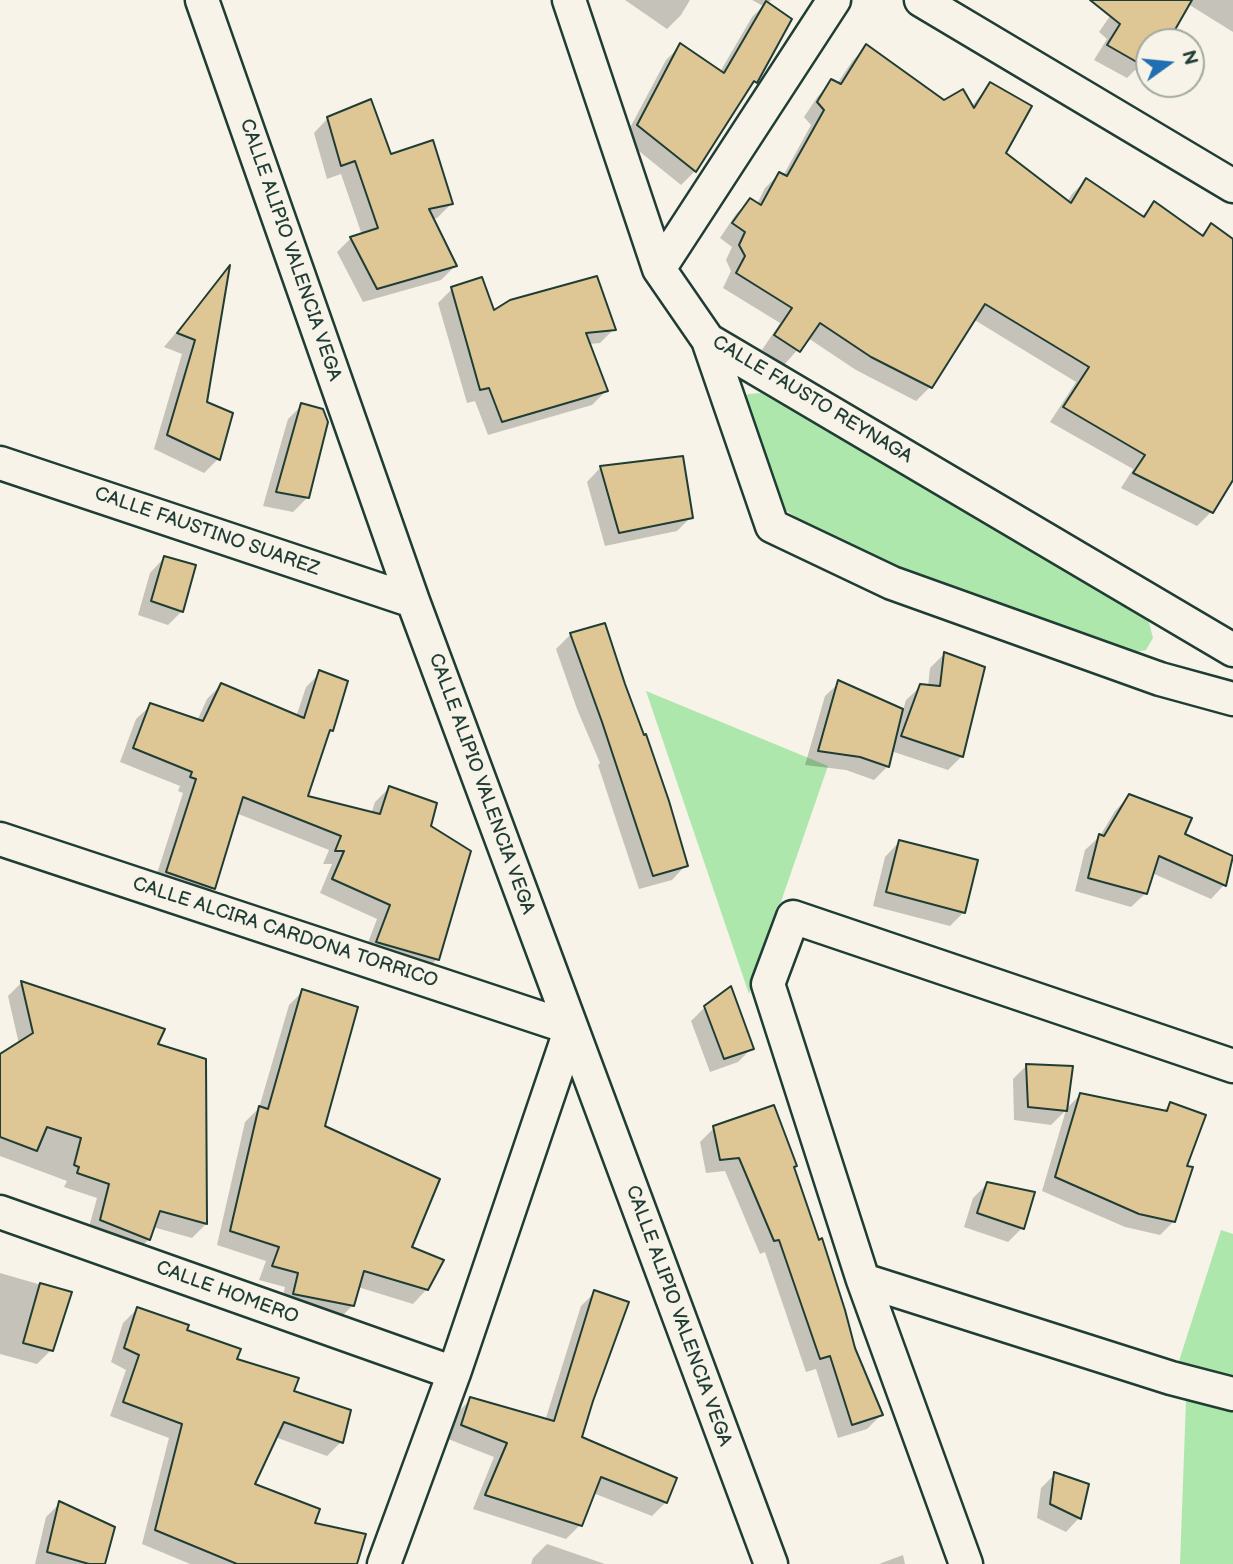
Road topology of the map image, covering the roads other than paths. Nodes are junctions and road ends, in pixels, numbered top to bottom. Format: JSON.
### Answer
{"nodes":[{"id":1,"x":202,"y":0,"type":"edge"},
{"id":2,"x":569,"y":0,"type":"edge"},
{"id":3,"x":834,"y":0,"type":"edge"},
{"id":4,"x":921,"y":0,"type":"edge"},
{"id":5,"x":1233,"y":186,"type":"edge"},
{"id":6,"x":659,"y":269,"type":"junction"},
{"id":7,"x":708,"y":340,"type":"junction"},
{"id":8,"x":0,"y":463,"type":"edge"},
{"id":9,"x":413,"y":601,"type":"junction"},
{"id":10,"x":1233,"y":650,"type":"edge"},
{"id":11,"x":1233,"y":699,"type":"edge"},
{"id":12,"x":0,"y":839,"type":"edge"},
{"id":13,"x":571,"y":1028,"type":"junction"},
{"id":14,"x":1233,"y":1066,"type":"edge"},
{"id":15,"x":0,"y":1212,"type":"edge"},
{"id":16,"x":863,"y":1280,"type":"junction"},
{"id":17,"x":454,"y":1373,"type":"junction"},
{"id":18,"x":1233,"y":1394,"type":"edge"},
{"id":19,"x":768,"y":1561,"type":"edge"},
{"id":20,"x":384,"y":1564,"type":"edge"},
{"id":21,"x":966,"y":1564,"type":"edge"}],
"edges":[{"from":1,"to":9,"type":"street","name":"CALLE ALIPIO VALENCIA VEGA"},
{"from":2,"to":6,"type":"street","name":"CALLE FAUSTO REYNAGA"},
{"from":3,"to":6,"type":"street"},
{"from":4,"to":5,"type":"street"},
{"from":6,"to":7,"type":"street","name":"CALLE FAUSTO REYNAGA"},
{"from":7,"to":10,"type":"street","name":"CALLE FAUSTO REYNAGA"},
{"from":7,"to":11,"type":"street"},
{"from":8,"to":9,"type":"street","name":"CALLE FAUSTINO SUAREZ"},
{"from":9,"to":13,"type":"street","name":"CALLE ALIPIO VALENCIA VEGA"},
{"from":12,"to":13,"type":"street","name":"CALLE ALCIRA CARDONA TORRICO"},
{"from":13,"to":17,"type":"street"},
{"from":13,"to":19,"type":"street","name":"CALLE ALIPIO VALENCIA VEGA"},
{"from":14,"to":16,"type":"street"},
{"from":15,"to":17,"type":"street","name":"CALLE HOMERO"},
{"from":16,"to":18,"type":"street"},
{"from":16,"to":21,"type":"street"},
{"from":17,"to":20,"type":"street"}]}
